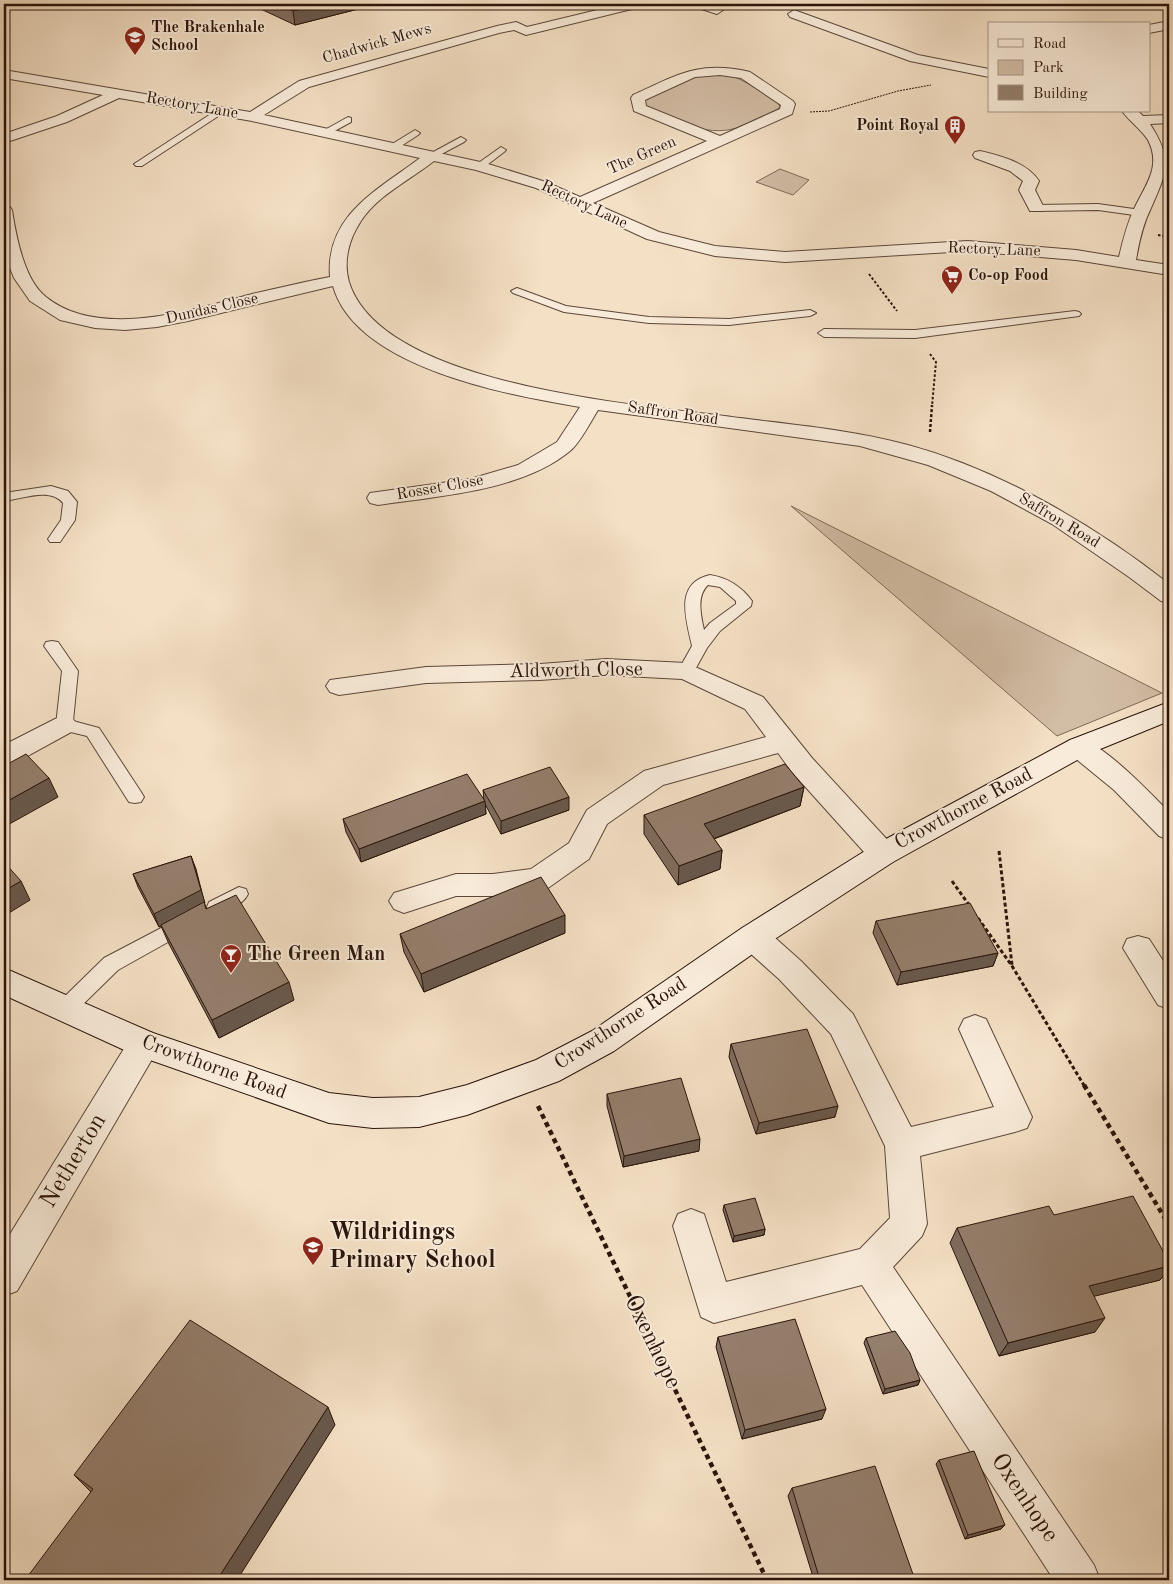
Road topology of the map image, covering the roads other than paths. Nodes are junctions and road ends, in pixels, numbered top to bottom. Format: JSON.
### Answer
{"nodes":[{"id":1,"x":636,"y":4,"type":"edge"},
{"id":2,"x":699,"y":4,"type":"edge"},
{"id":3,"x":717,"y":10,"type":"dead end"},
{"id":4,"x":794,"y":14,"type":"dead end"},
{"id":5,"x":1169,"y":25,"type":"edge"},
{"id":6,"x":1150,"y":29,"type":"edge"},
{"id":7,"x":988,"y":73,"type":"edge"},
{"id":8,"x":4,"y":74,"type":"edge"},
{"id":9,"x":118,"y":93,"type":"junction"},
{"id":10,"x":220,"y":111,"type":"junction"},
{"id":11,"x":252,"y":116,"type":"junction"},
{"id":12,"x":1134,"y":116,"type":"edge"},
{"id":13,"x":1169,"y":119,"type":"edge"},
{"id":14,"x":348,"y":120,"type":"dead end"},
{"id":15,"x":326,"y":132,"type":"junction"},
{"id":16,"x":415,"y":133,"type":"dead end"},
{"id":17,"x":4,"y":139,"type":"edge"},
{"id":18,"x":461,"y":140,"type":"dead end"},
{"id":19,"x":720,"y":141,"type":"junction"},
{"id":20,"x":392,"y":148,"type":"junction"},
{"id":21,"x":501,"y":150,"type":"dead end"},
{"id":22,"x":980,"y":155,"type":"dead end"},
{"id":23,"x":431,"y":156,"type":"junction"},
{"id":24,"x":138,"y":164,"type":"dead end"},
{"id":25,"x":480,"y":166,"type":"junction"},
{"id":26,"x":578,"y":203,"type":"junction"},
{"id":27,"x":1036,"y":208,"type":"joint"},
{"id":28,"x":4,"y":210,"type":"edge"},
{"id":29,"x":1140,"y":213,"type":"junction"},
{"id":30,"x":1127,"y":264,"type":"junction"},
{"id":31,"x":1169,"y":270,"type":"edge"},
{"id":32,"x":338,"y":280,"type":"junction"},
{"id":33,"x":517,"y":291,"type":"dead end"},
{"id":34,"x":810,"y":312,"type":"dead end"},
{"id":35,"x":1075,"y":314,"type":"dead end"},
{"id":36,"x":824,"y":333,"type":"dead end"},
{"id":37,"x":592,"y":404,"type":"junction"},
{"id":38,"x":4,"y":497,"type":"edge"},
{"id":39,"x":378,"y":498,"type":"dead end"},
{"id":40,"x":55,"y":539,"type":"dead end"},
{"id":41,"x":1169,"y":596,"type":"edge"},
{"id":42,"x":52,"y":646,"type":"dead end"},
{"id":43,"x":700,"y":646,"type":"dead end"},
{"id":44,"x":686,"y":671,"type":"junction"},
{"id":45,"x":339,"y":686,"type":"dead end"},
{"id":46,"x":1169,"y":711,"type":"edge"},
{"id":47,"x":64,"y":725,"type":"junction"},
{"id":48,"x":784,"y":742,"type":"junction"},
{"id":49,"x":1079,"y":747,"type":"junction"},
{"id":50,"x":4,"y":757,"type":"edge"},
{"id":51,"x":135,"y":797,"type":"dead end"},
{"id":52,"x":1169,"y":829,"type":"edge"},
{"id":53,"x":883,"y":854,"type":"junction"},
{"id":54,"x":239,"y":894,"type":"dead end"},
{"id":55,"x":404,"y":901,"type":"dead end"},
{"id":56,"x":753,"y":937,"type":"junction"},
{"id":57,"x":1138,"y":948,"type":"dead end"},
{"id":58,"x":4,"y":981,"type":"edge"},
{"id":59,"x":1169,"y":996,"type":"edge"},
{"id":60,"x":65,"y":1008,"type":"junction"},
{"id":61,"x":975,"y":1029,"type":"dead end"},
{"id":62,"x":144,"y":1044,"type":"junction"},
{"id":63,"x":902,"y":1146,"type":"junction"},
{"id":64,"x":691,"y":1226,"type":"dead end"},
{"id":65,"x":870,"y":1265,"type":"junction"},
{"id":66,"x":4,"y":1278,"type":"edge"},
{"id":67,"x":1079,"y":1580,"type":"edge"}],
"edges":[{"from":1,"to":11,"type":"street","name":"Chadwick Mews"},
{"from":2,"to":3,"type":"street"},
{"from":4,"to":7,"type":"street"},
{"from":5,"to":6,"type":"street"},
{"from":8,"to":9,"type":"street","name":"Rectory Lane"},
{"from":9,"to":10,"type":"street","name":"Rectory Lane"},
{"from":9,"to":17,"type":"street"},
{"from":10,"to":11,"type":"street","name":"Rectory Lane"},
{"from":10,"to":24,"type":"lane"},
{"from":11,"to":15,"type":"street","name":"Rectory Lane"},
{"from":12,"to":13,"type":"street"},
{"from":12,"to":29,"type":"street"},
{"from":14,"to":15,"type":"lane"},
{"from":15,"to":20,"type":"street","name":"Rectory Lane"},
{"from":16,"to":20,"type":"lane"},
{"from":18,"to":23,"type":"lane"},
{"from":19,"to":19,"type":"street","name":"The Green"},
{"from":19,"to":26,"type":"street","name":"The Green"},
{"from":20,"to":23,"type":"street","name":"Rectory Lane"},
{"from":21,"to":25,"type":"lane"},
{"from":22,"to":27,"type":"street"},
{"from":23,"to":25,"type":"street","name":"Rectory Lane"},
{"from":23,"to":32,"type":"street"},
{"from":25,"to":26,"type":"street","name":"Rectory Lane"},
{"from":26,"to":30,"type":"street","name":"Rectory Lane"},
{"from":27,"to":29,"type":"lane"},
{"from":28,"to":32,"type":"street","name":"Dundas Close"},
{"from":29,"to":30,"type":"street"},
{"from":30,"to":31,"type":"street","name":"Rectory Lane"},
{"from":32,"to":37,"type":"street","name":"Saffron Road"},
{"from":33,"to":34,"type":"lane"},
{"from":35,"to":36,"type":"lane"},
{"from":37,"to":39,"type":"street","name":"Rosset Close"},
{"from":37,"to":41,"type":"street","name":"Saffron Road"},
{"from":38,"to":40,"type":"lane"},
{"from":42,"to":47,"type":"lane"},
{"from":43,"to":44,"type":"lane"},
{"from":44,"to":45,"type":"street","name":"Aldworth Close"},
{"from":44,"to":48,"type":"street","name":"Aldworth Close"},
{"from":46,"to":49,"type":"street","name":"Crowthorne Road"},
{"from":47,"to":50,"type":"street"},
{"from":47,"to":51,"type":"lane"},
{"from":48,"to":53,"type":"street","name":"Aldworth Close"},
{"from":48,"to":55,"type":"street"},
{"from":49,"to":52,"type":"street"},
{"from":49,"to":53,"type":"street","name":"Crowthorne Road"},
{"from":53,"to":56,"type":"street","name":"Crowthorne Road"},
{"from":54,"to":60,"type":"lane"},
{"from":56,"to":62,"type":"street","name":"Crowthorne Road"},
{"from":56,"to":63,"type":"street"},
{"from":57,"to":59,"type":"street"},
{"from":58,"to":60,"type":"street","name":"Crowthorne Road"},
{"from":60,"to":62,"type":"street","name":"Crowthorne Road"},
{"from":61,"to":63,"type":"street"},
{"from":62,"to":66,"type":"street","name":"Netherton"},
{"from":63,"to":65,"type":"street"},
{"from":64,"to":65,"type":"street"},
{"from":65,"to":67,"type":"street","name":"Oxenhope"}]}
